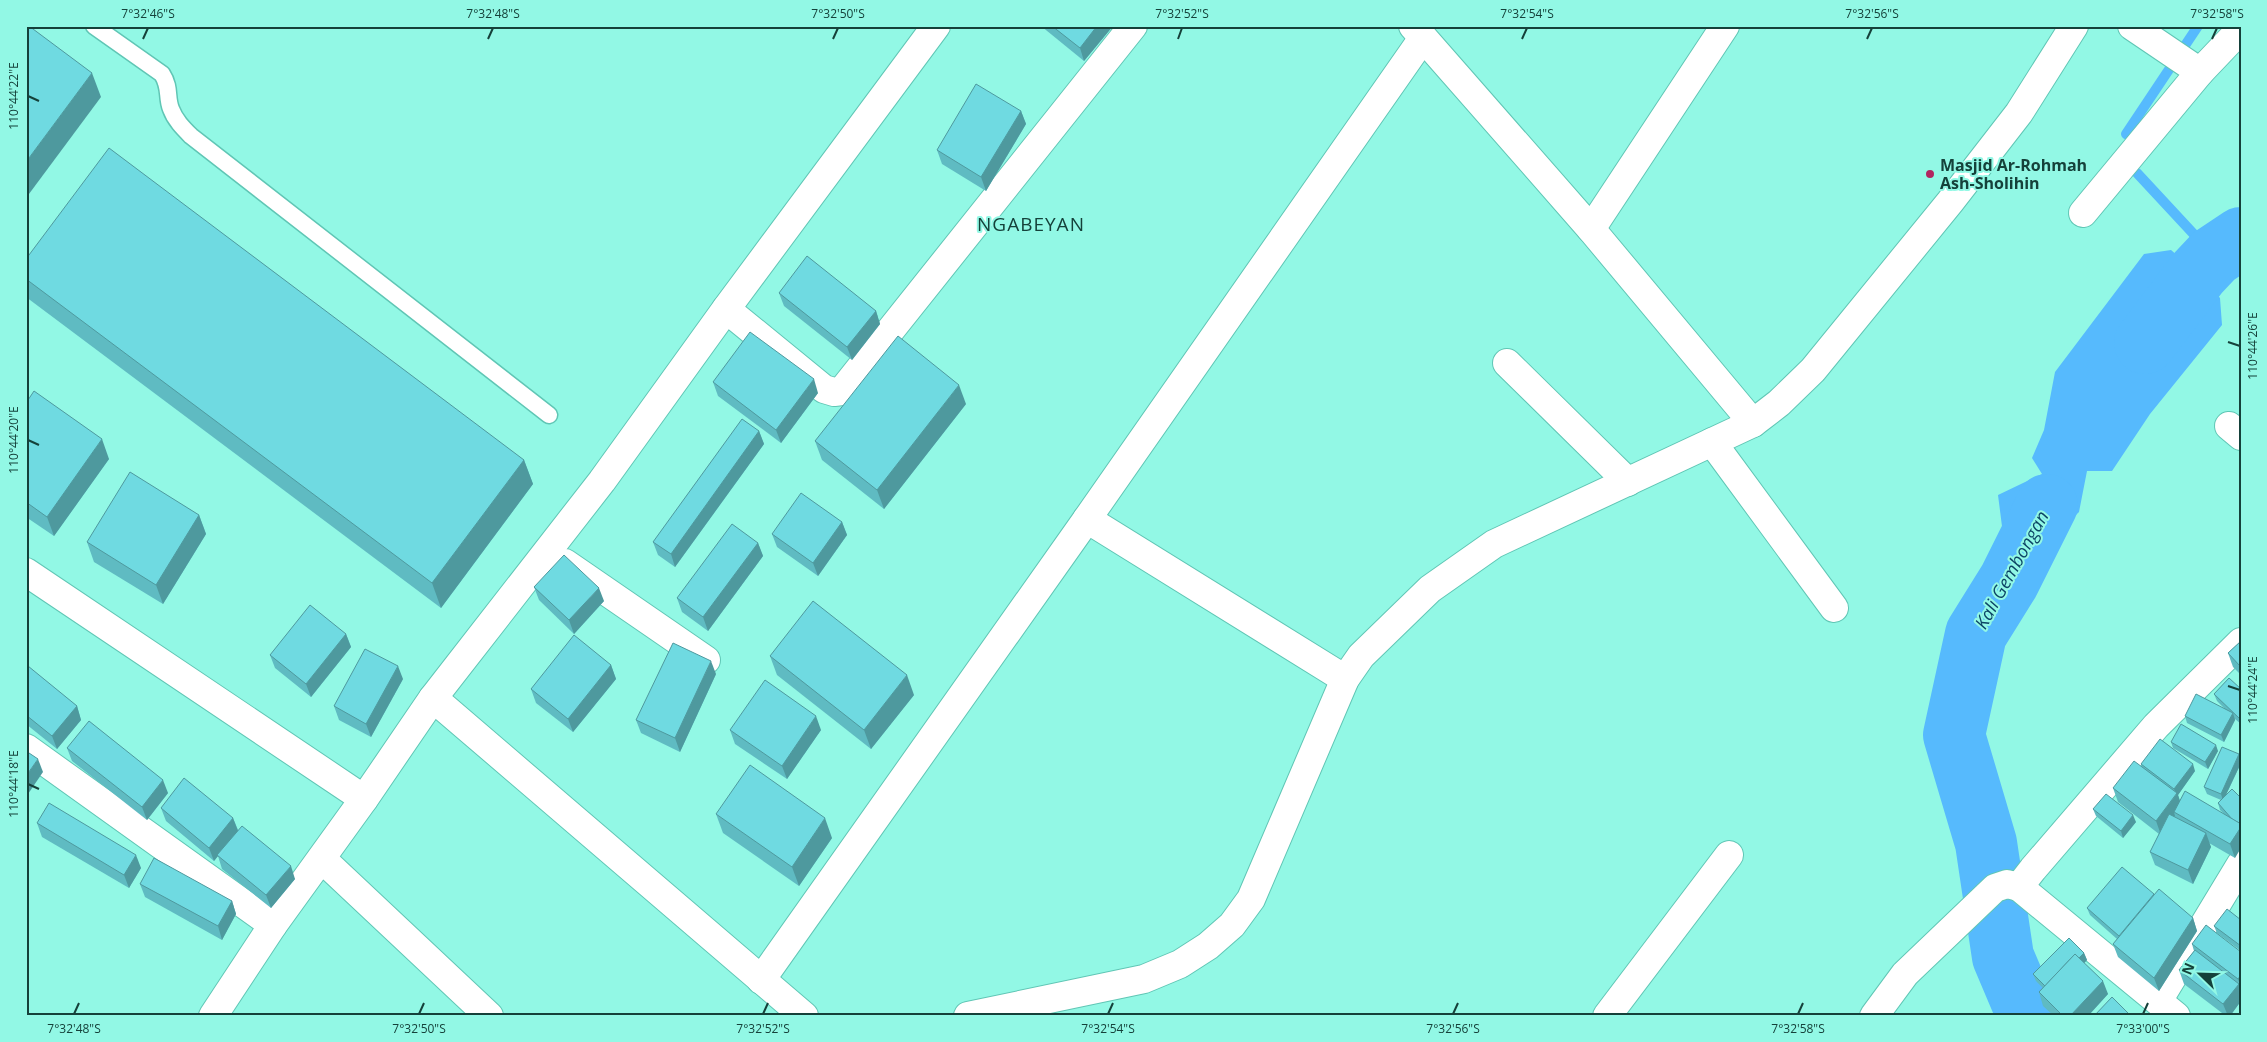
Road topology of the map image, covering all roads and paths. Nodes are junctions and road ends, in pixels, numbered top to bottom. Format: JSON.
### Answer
{"nodes":[{"id":1,"x":94,"y":26,"type":"edge"},
{"id":2,"x":936,"y":26,"type":"edge"},
{"id":3,"x":1133,"y":26,"type":"edge"},
{"id":4,"x":1725,"y":26,"type":"edge"},
{"id":5,"x":2074,"y":26,"type":"edge"},
{"id":6,"x":2241,"y":29,"type":"edge"},
{"id":7,"x":2139,"y":31,"type":"edge"},
{"id":8,"x":1418,"y":32,"type":"edge"},
{"id":9,"x":2193,"y":67,"type":"junction"},
{"id":10,"x":2083,"y":213,"type":"dead end"},
{"id":11,"x":1591,"y":229,"type":"junction"},
{"id":12,"x":726,"y":309,"type":"junction"},
{"id":13,"x":1507,"y":363,"type":"dead end"},
{"id":14,"x":549,"y":415,"type":"dead end"},
{"id":15,"x":1753,"y":423,"type":"junction"},
{"id":16,"x":1712,"y":442,"type":"junction"},
{"id":17,"x":1628,"y":482,"type":"junction"},
{"id":18,"x":1087,"y":520,"type":"junction"},
{"id":19,"x":547,"y":551,"type":"junction"},
{"id":20,"x":26,"y":572,"type":"edge"},
{"id":21,"x":1834,"y":608,"type":"dead end"},
{"id":22,"x":2241,"y":642,"type":"edge"},
{"id":23,"x":706,"y":660,"type":"edge"},
{"id":24,"x":1346,"y":679,"type":"junction"},
{"id":25,"x":433,"y":698,"type":"junction"},
{"id":26,"x":26,"y":748,"type":"edge"},
{"id":27,"x":364,"y":799,"type":"junction"},
{"id":28,"x":1729,"y":855,"type":"dead end"},
{"id":29,"x":322,"y":859,"type":"junction"},
{"id":30,"x":2241,"y":864,"type":"edge"},
{"id":31,"x":2007,"y":888,"type":"junction"},
{"id":32,"x":273,"y":925,"type":"junction"},
{"id":33,"x":761,"y":980,"type":"junction"},
{"id":34,"x":2167,"y":1008,"type":"edge"},
{"id":35,"x":212,"y":1016,"type":"edge"},
{"id":36,"x":489,"y":1016,"type":"edge"},
{"id":37,"x":804,"y":1016,"type":"edge"},
{"id":38,"x":968,"y":1016,"type":"edge"},
{"id":39,"x":1607,"y":1016,"type":"edge"},
{"id":40,"x":1874,"y":1016,"type":"edge"}],
"edges":[{"from":1,"to":14,"type":"lane"},
{"from":2,"to":12,"type":"street"},
{"from":3,"to":12,"type":"street"},
{"from":4,"to":11,"type":"street"},
{"from":5,"to":15,"type":"street"},
{"from":6,"to":9,"type":"street"},
{"from":7,"to":9,"type":"street"},
{"from":8,"to":11,"type":"street"},
{"from":8,"to":18,"type":"street"},
{"from":9,"to":10,"type":"street"},
{"from":11,"to":15,"type":"street"},
{"from":12,"to":19,"type":"street"},
{"from":13,"to":17,"type":"street"},
{"from":15,"to":16,"type":"street"},
{"from":16,"to":17,"type":"street"},
{"from":16,"to":21,"type":"street"},
{"from":17,"to":24,"type":"street"},
{"from":18,"to":24,"type":"street"},
{"from":18,"to":33,"type":"street"},
{"from":19,"to":23,"type":"street"},
{"from":19,"to":25,"type":"street"},
{"from":20,"to":27,"type":"street"},
{"from":22,"to":31,"type":"street"},
{"from":24,"to":38,"type":"street"},
{"from":25,"to":27,"type":"street"},
{"from":25,"to":33,"type":"street"},
{"from":26,"to":32,"type":"street"},
{"from":27,"to":29,"type":"street"},
{"from":28,"to":39,"type":"street"},
{"from":29,"to":32,"type":"street"},
{"from":29,"to":36,"type":"street"},
{"from":30,"to":34,"type":"street"},
{"from":31,"to":34,"type":"street"},
{"from":31,"to":40,"type":"street"},
{"from":32,"to":35,"type":"street"},
{"from":33,"to":37,"type":"street"}]}
